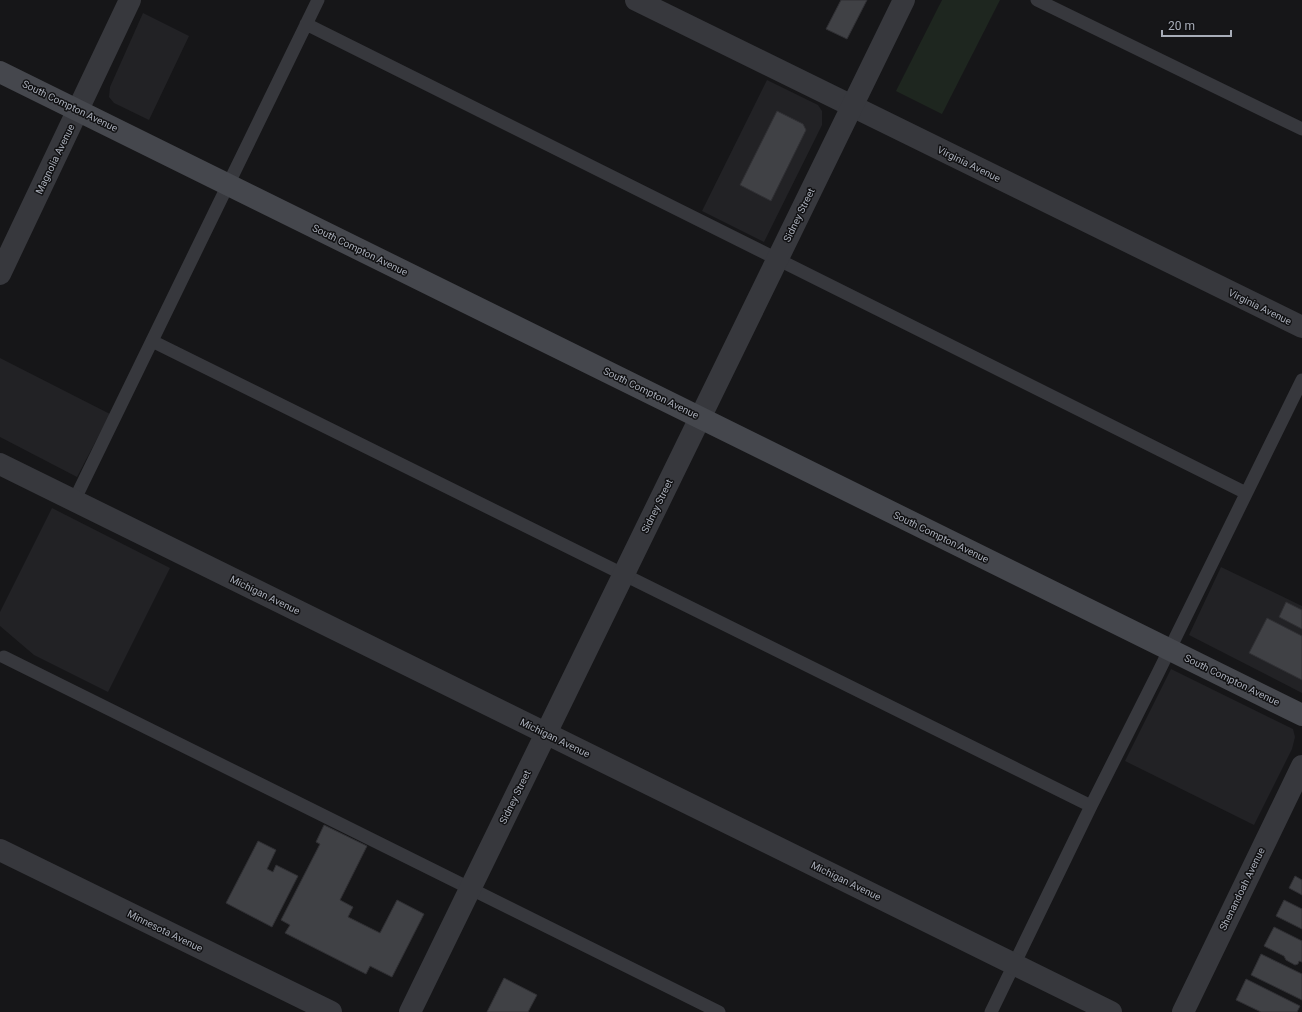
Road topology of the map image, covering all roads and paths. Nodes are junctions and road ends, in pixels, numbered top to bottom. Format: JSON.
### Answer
{"nodes":[{"id":1,"x":130,"y":0,"type":"edge"},
{"id":2,"x":318,"y":0,"type":"edge"},
{"id":3,"x":636,"y":0,"type":"edge"},
{"id":4,"x":904,"y":0,"type":"edge"},
{"id":5,"x":1037,"y":0,"type":"edge"},
{"id":6,"x":306,"y":24,"type":"junction"},
{"id":7,"x":0,"y":72,"type":"edge"},
{"id":8,"x":852,"y":106,"type":"junction"},
{"id":9,"x":79,"y":110,"type":"junction"},
{"id":10,"x":1302,"y":129,"type":"edge"},
{"id":11,"x":228,"y":184,"type":"junction"},
{"id":12,"x":778,"y":259,"type":"junction"},
{"id":13,"x":0,"y":274,"type":"edge"},
{"id":14,"x":1302,"y":327,"type":"edge"},
{"id":15,"x":152,"y":341,"type":"junction"},
{"id":16,"x":1302,"y":380,"type":"edge"},
{"id":17,"x":700,"y":418,"type":"junction"},
{"id":18,"x":0,"y":464,"type":"edge"},
{"id":19,"x":1246,"y":493,"type":"junction"},
{"id":20,"x":74,"y":501,"type":"junction"},
{"id":21,"x":624,"y":574,"type":"junction"},
{"id":22,"x":1170,"y":650,"type":"junction"},
{"id":23,"x":4,"y":657,"type":"dead end"},
{"id":24,"x":1302,"y":715,"type":"edge"},
{"id":25,"x":546,"y":734,"type":"junction"},
{"id":26,"x":1302,"y":766,"type":"edge"},
{"id":27,"x":1091,"y":806,"type":"junction"},
{"id":28,"x":0,"y":850,"type":"edge"},
{"id":29,"x":470,"y":888,"type":"junction"},
{"id":30,"x":1014,"y":964,"type":"junction"},
{"id":31,"x":331,"y":1012,"type":"edge"},
{"id":32,"x":410,"y":1012,"type":"edge"},
{"id":33,"x":719,"y":1012,"type":"edge"},
{"id":34,"x":991,"y":1012,"type":"edge"},
{"id":35,"x":1111,"y":1012,"type":"edge"},
{"id":36,"x":1183,"y":1012,"type":"edge"}],
"edges":[{"from":1,"to":9,"type":"street","name":"Magnolia Avenue"},
{"from":2,"to":6,"type":"lane"},
{"from":3,"to":8,"type":"street","name":"Virginia Avenue"},
{"from":4,"to":8,"type":"street","name":"Sidney Street"},
{"from":5,"to":10,"type":"lane"},
{"from":6,"to":11,"type":"lane"},
{"from":6,"to":12,"type":"lane"},
{"from":7,"to":9,"type":"main road","name":"South Compton Avenue"},
{"from":8,"to":12,"type":"street","name":"Sidney Street"},
{"from":8,"to":14,"type":"street","name":"Virginia Avenue"},
{"from":9,"to":11,"type":"main road","name":"South Compton Avenue"},
{"from":9,"to":13,"type":"street","name":"Magnolia Avenue"},
{"from":11,"to":15,"type":"lane"},
{"from":11,"to":17,"type":"main road","name":"South Compton Avenue"},
{"from":12,"to":17,"type":"street","name":"Sidney Street"},
{"from":12,"to":19,"type":"lane"},
{"from":15,"to":20,"type":"lane"},
{"from":15,"to":21,"type":"lane"},
{"from":16,"to":19,"type":"lane"},
{"from":17,"to":21,"type":"street","name":"Sidney Street"},
{"from":17,"to":22,"type":"main road","name":"South Compton Avenue"},
{"from":18,"to":20,"type":"street","name":"Michigan Avenue"},
{"from":19,"to":22,"type":"lane"},
{"from":20,"to":25,"type":"street","name":"Michigan Avenue"},
{"from":21,"to":25,"type":"street","name":"Sidney Street"},
{"from":21,"to":27,"type":"lane"},
{"from":22,"to":24,"type":"main road","name":"South Compton Avenue"},
{"from":22,"to":27,"type":"lane"},
{"from":23,"to":29,"type":"lane"},
{"from":25,"to":29,"type":"street","name":"Sidney Street"},
{"from":25,"to":30,"type":"street","name":"Michigan Avenue"},
{"from":26,"to":36,"type":"street","name":"Shenandoah Avenue"},
{"from":27,"to":30,"type":"lane"},
{"from":28,"to":31,"type":"street","name":"Minnesota Avenue"},
{"from":29,"to":32,"type":"street","name":"Sidney Street"},
{"from":29,"to":33,"type":"lane"},
{"from":30,"to":34,"type":"lane"},
{"from":30,"to":35,"type":"street","name":"Michigan Avenue"}]}
